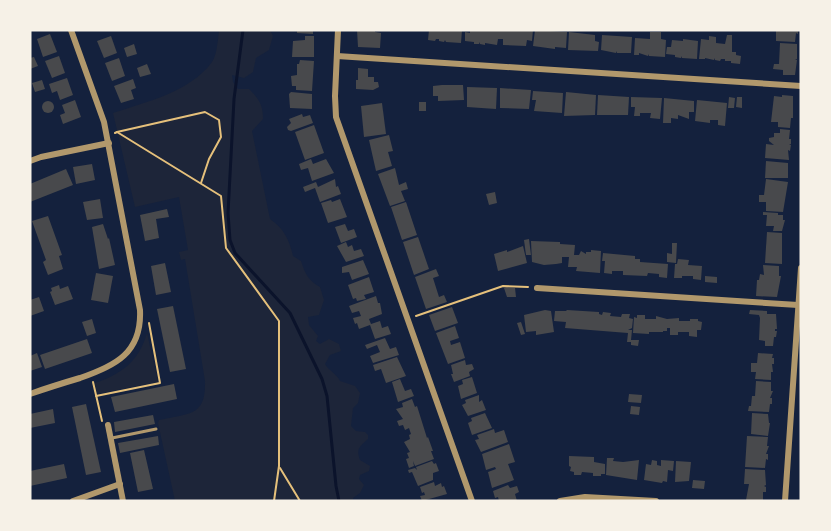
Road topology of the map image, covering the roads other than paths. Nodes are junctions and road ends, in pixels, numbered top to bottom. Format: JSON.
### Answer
{"nodes":[{"id":1,"x":71,"y":30,"type":"edge"},
{"id":2,"x":338,"y":30,"type":"edge"},
{"id":3,"x":337,"y":56,"type":"junction"},
{"id":4,"x":801,"y":86,"type":"edge"},
{"id":5,"x":109,"y":143,"type":"junction"},
{"id":6,"x":30,"y":161,"type":"edge"},
{"id":7,"x":801,"y":268,"type":"edge"},
{"id":8,"x":537,"y":288,"type":"road end"},
{"id":9,"x":798,"y":305,"type":"junction"},
{"id":10,"x":30,"y":394,"type":"edge"},
{"id":11,"x":108,"y":425,"type":"road end"},
{"id":12,"x":156,"y":429,"type":"dead end"},
{"id":13,"x":110,"y":438,"type":"junction"},
{"id":14,"x":120,"y":484,"type":"junction"},
{"id":15,"x":73,"y":501,"type":"edge"},
{"id":16,"x":123,"y":501,"type":"edge"},
{"id":17,"x":472,"y":501,"type":"edge"},
{"id":18,"x":560,"y":501,"type":"edge"},
{"id":19,"x":656,"y":501,"type":"edge"},
{"id":20,"x":785,"y":501,"type":"edge"}],
"edges":[{"from":1,"to":5,"type":"street"},
{"from":2,"to":3,"type":"street"},
{"from":3,"to":4,"type":"street"},
{"from":3,"to":17,"type":"street"},
{"from":5,"to":6,"type":"street"},
{"from":5,"to":10,"type":"street"},
{"from":7,"to":9,"type":"street"},
{"from":8,"to":9,"type":"street"},
{"from":9,"to":20,"type":"street"},
{"from":11,"to":13,"type":"street"},
{"from":12,"to":13,"type":"lane"},
{"from":13,"to":14,"type":"street"},
{"from":14,"to":15,"type":"street"},
{"from":14,"to":16,"type":"street"},
{"from":18,"to":19,"type":"street"}]}
